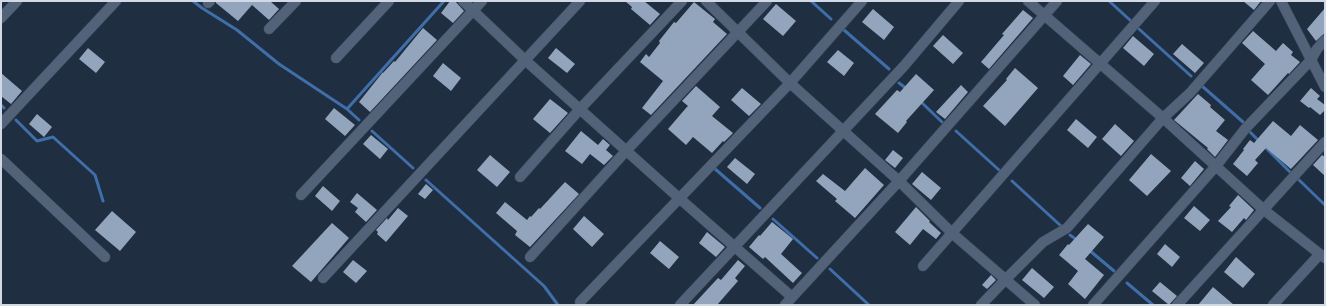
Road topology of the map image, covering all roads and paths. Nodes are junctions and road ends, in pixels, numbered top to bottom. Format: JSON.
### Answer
{"nodes":[{"id":1,"x":16,"y":1,"type":"edge"},
{"id":2,"x":296,"y":1,"type":"edge"},
{"id":3,"x":390,"y":1,"type":"edge"},
{"id":4,"x":463,"y":1,"type":"edge"},
{"id":5,"x":482,"y":1,"type":"edge"},
{"id":6,"x":580,"y":1,"type":"edge"},
{"id":7,"x":682,"y":1,"type":"edge"},
{"id":8,"x":706,"y":1,"type":"edge"},
{"id":9,"x":767,"y":1,"type":"edge"},
{"id":10,"x":862,"y":1,"type":"edge"},
{"id":11,"x":959,"y":1,"type":"edge"},
{"id":12,"x":1028,"y":1,"type":"edge"},
{"id":13,"x":1057,"y":1,"type":"edge"},
{"id":14,"x":1155,"y":1,"type":"edge"},
{"id":15,"x":1270,"y":1,"type":"edge"},
{"id":16,"x":1281,"y":1,"type":"edge"},
{"id":17,"x":111,"y":3,"type":"edge"},
{"id":18,"x":473,"y":11,"type":"junction"},
{"id":19,"x":1044,"y":15,"type":"junction"},
{"id":20,"x":1,"y":18,"type":"edge"},
{"id":21,"x":269,"y":29,"type":"dead end"},
{"id":22,"x":738,"y":32,"type":"junction"},
{"id":23,"x":1325,"y":40,"type":"edge"},
{"id":24,"x":336,"y":58,"type":"dead end"},
{"id":25,"x":525,"y":60,"type":"junction"},
{"id":26,"x":1311,"y":60,"type":"junction"},
{"id":27,"x":1101,"y":63,"type":"junction"},
{"id":28,"x":790,"y":83,"type":"junction"},
{"id":29,"x":1325,"y":87,"type":"edge"},
{"id":30,"x":580,"y":109,"type":"junction"},
{"id":31,"x":1163,"y":118,"type":"junction"},
{"id":32,"x":1,"y":124,"type":"edge"},
{"id":33,"x":844,"y":130,"type":"junction"},
{"id":34,"x":1325,"y":142,"type":"edge"},
{"id":35,"x":626,"y":151,"type":"junction"},
{"id":36,"x":1,"y":159,"type":"edge"},
{"id":37,"x":1216,"y":166,"type":"junction"},
{"id":38,"x":520,"y":177,"type":"dead end"},
{"id":39,"x":899,"y":181,"type":"junction"},
{"id":40,"x":301,"y":195,"type":"dead end"},
{"id":41,"x":679,"y":198,"type":"junction"},
{"id":42,"x":1264,"y":210,"type":"junction"},
{"id":43,"x":953,"y":234,"type":"junction"},
{"id":44,"x":734,"y":248,"type":"junction"},
{"id":45,"x":1322,"y":256,"type":"edge"},
{"id":46,"x":105,"y":257,"type":"dead end"},
{"id":47,"x":530,"y":257,"type":"dead end"},
{"id":48,"x":923,"y":266,"type":"dead end"},
{"id":49,"x":323,"y":278,"type":"dead end"},
{"id":50,"x":1006,"y":279,"type":"junction"},
{"id":51,"x":792,"y":297,"type":"junction"},
{"id":52,"x":580,"y":302,"type":"dead end"},
{"id":53,"x":680,"y":305,"type":"edge"},
{"id":54,"x":785,"y":305,"type":"edge"},
{"id":55,"x":982,"y":305,"type":"edge"},
{"id":56,"x":1035,"y":305,"type":"edge"},
{"id":57,"x":1093,"y":305,"type":"edge"},
{"id":58,"x":1177,"y":305,"type":"edge"},
{"id":59,"x":1273,"y":305,"type":"edge"}],
"edges":[{"from":1,"to":20,"type":"street"},
{"from":2,"to":21,"type":"street"},
{"from":3,"to":24,"type":"street"},
{"from":4,"to":18,"type":"street"},
{"from":5,"to":18,"type":"street"},
{"from":6,"to":25,"type":"street"},
{"from":7,"to":30,"type":"street"},
{"from":8,"to":22,"type":"street"},
{"from":9,"to":22,"type":"street"},
{"from":10,"to":28,"type":"street"},
{"from":11,"to":33,"type":"street"},
{"from":12,"to":19,"type":"street"},
{"from":13,"to":19,"type":"street"},
{"from":14,"to":27,"type":"street"},
{"from":15,"to":31,"type":"street"},
{"from":16,"to":26,"type":"street"},
{"from":17,"to":32,"type":"street"},
{"from":18,"to":25,"type":"street"},
{"from":18,"to":40,"type":"street"},
{"from":19,"to":27,"type":"street"},
{"from":19,"to":39,"type":"street"},
{"from":22,"to":28,"type":"street"},
{"from":22,"to":35,"type":"street"},
{"from":23,"to":26,"type":"street"},
{"from":25,"to":30,"type":"street"},
{"from":25,"to":49,"type":"street"},
{"from":26,"to":29,"type":"street"},
{"from":26,"to":37,"type":"street"},
{"from":27,"to":31,"type":"street"},
{"from":27,"to":43,"type":"street"},
{"from":28,"to":33,"type":"street"},
{"from":28,"to":41,"type":"street"},
{"from":30,"to":35,"type":"street"},
{"from":30,"to":38,"type":"street"},
{"from":31,"to":37,"type":"street"},
{"from":31,"to":50,"type":"street"},
{"from":33,"to":39,"type":"street"},
{"from":33,"to":44,"type":"street"},
{"from":34,"to":42,"type":"street"},
{"from":35,"to":41,"type":"street"},
{"from":35,"to":47,"type":"street"},
{"from":36,"to":46,"type":"street"},
{"from":37,"to":42,"type":"street"},
{"from":37,"to":57,"type":"street"},
{"from":39,"to":43,"type":"street"},
{"from":39,"to":51,"type":"street"},
{"from":41,"to":44,"type":"street"},
{"from":41,"to":52,"type":"street"},
{"from":42,"to":45,"type":"street"},
{"from":42,"to":58,"type":"street"},
{"from":43,"to":48,"type":"street"},
{"from":43,"to":50,"type":"street"},
{"from":44,"to":51,"type":"street"},
{"from":44,"to":53,"type":"street"},
{"from":45,"to":59,"type":"street"},
{"from":50,"to":55,"type":"street"},
{"from":50,"to":56,"type":"street"},
{"from":51,"to":54,"type":"street"}]}
